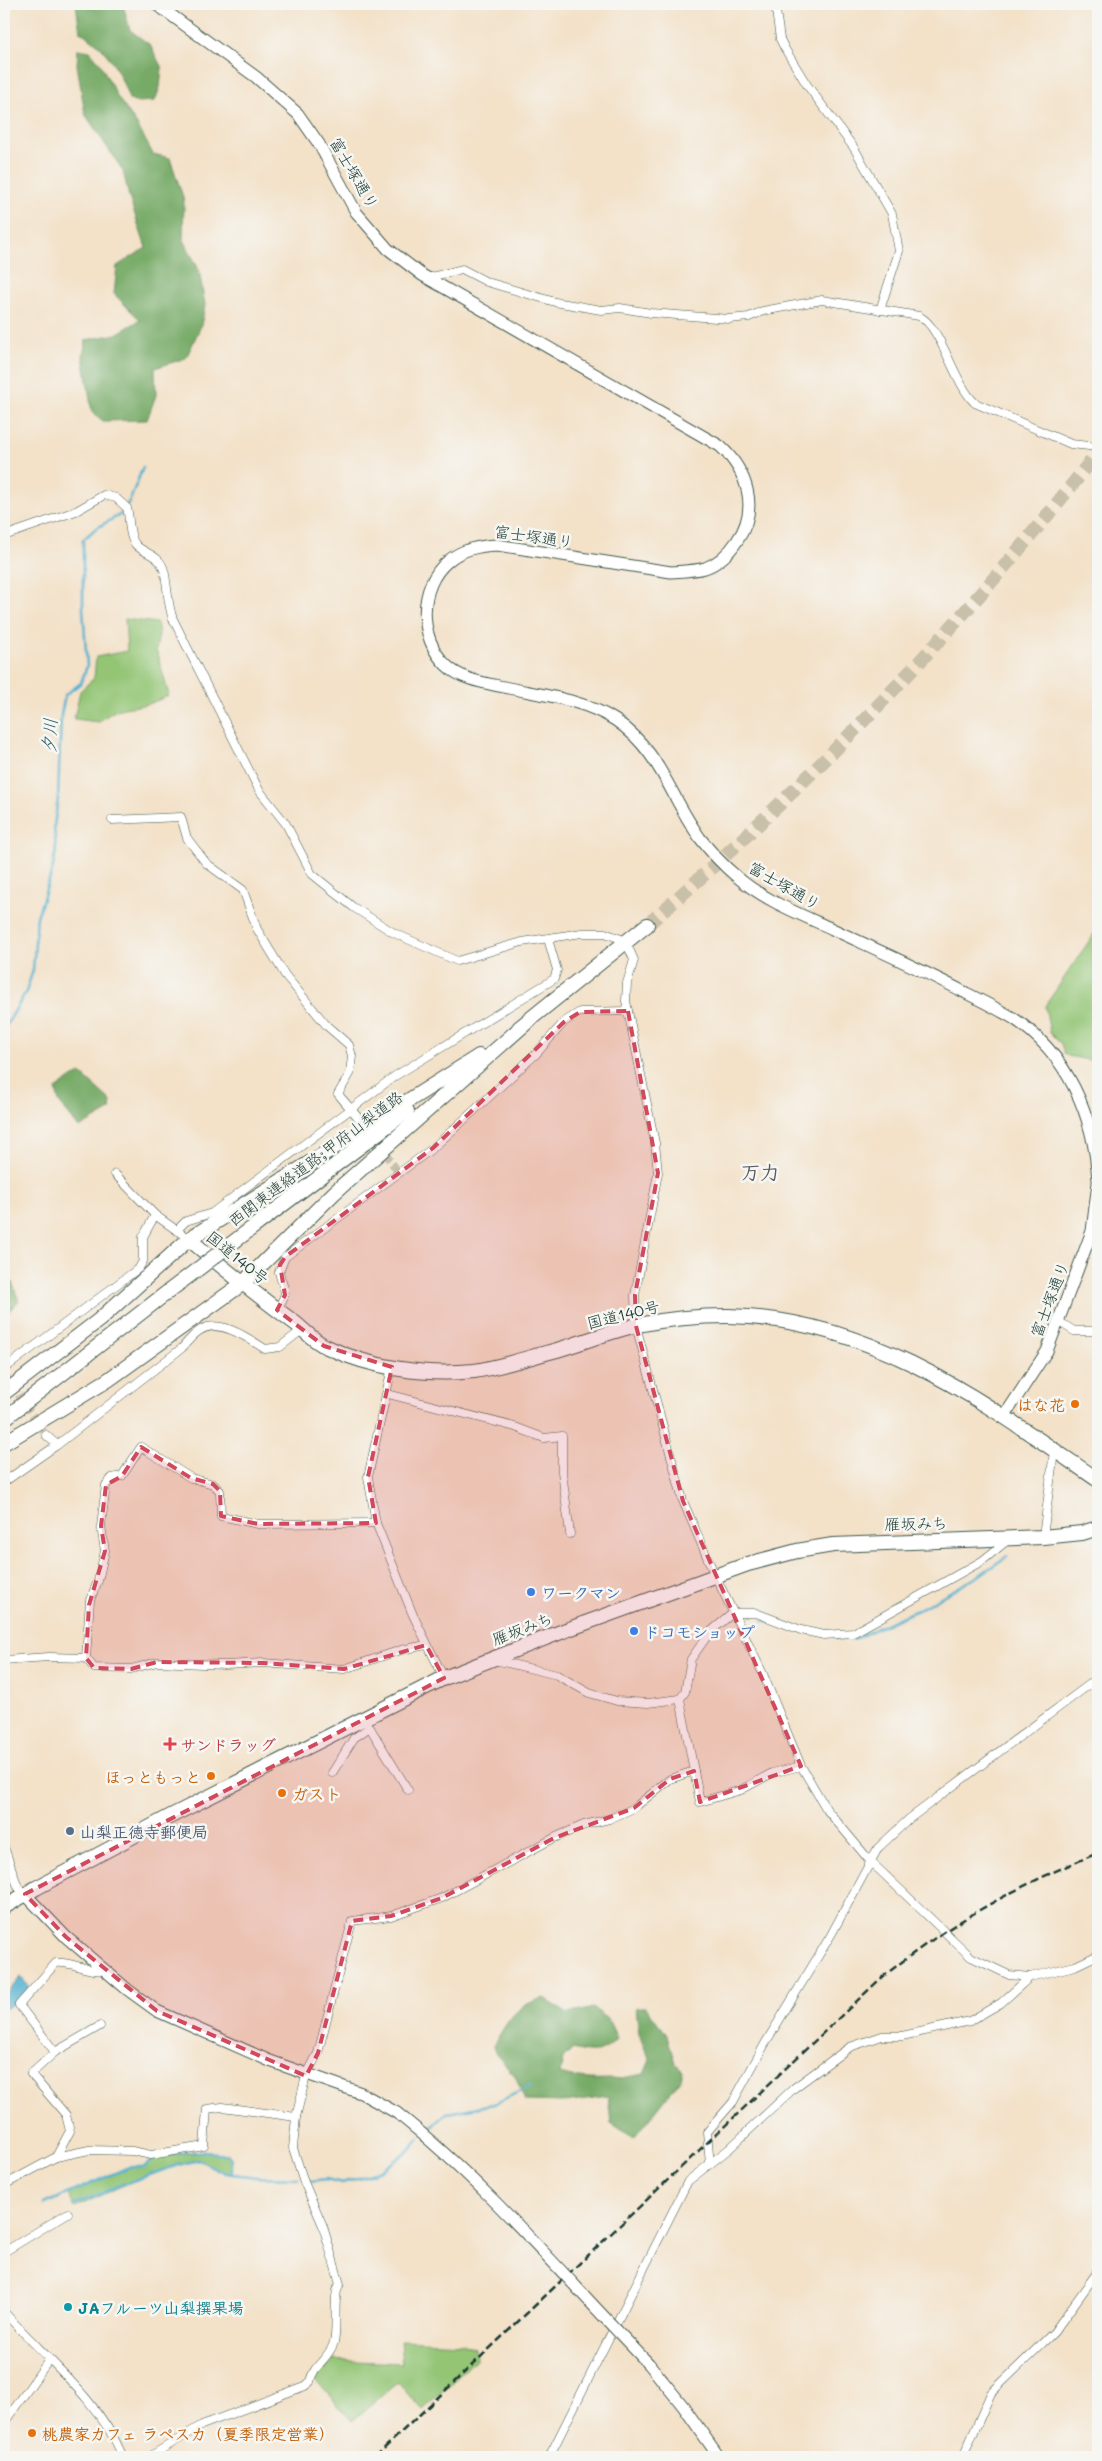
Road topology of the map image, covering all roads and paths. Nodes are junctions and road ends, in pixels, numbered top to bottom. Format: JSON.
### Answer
{"nodes":[{"id":1,"x":156,"y":4,"type":"edge"},
{"id":2,"x":775,"y":4,"type":"edge"},
{"id":3,"x":427,"y":278,"type":"junction"},
{"id":4,"x":880,"y":310,"type":"junction"},
{"id":5,"x":1098,"y":447,"type":"edge"},
{"id":6,"x":4,"y":536,"type":"edge"},
{"id":7,"x":112,"y":820,"type":"dead end"},
{"id":8,"x":647,"y":925,"type":"tunnel mouth"},
{"id":9,"x":548,"y":939,"type":"junction"},
{"id":10,"x":621,"y":939,"type":"dead end"},
{"id":11,"x":630,"y":951,"type":"dead end"},
{"id":12,"x":628,"y":1012,"type":"junction"},
{"id":13,"x":526,"y":1023,"type":"junction"},
{"id":14,"x":480,"y":1055,"type":"junction"},
{"id":15,"x":351,"y":1109,"type":"junction"},
{"id":16,"x":361,"y":1121,"type":"dead end"},
{"id":17,"x":115,"y":1174,"type":"dead end"},
{"id":18,"x":1098,"y":1180,"type":"edge"},
{"id":19,"x":1098,"y":1183,"type":"edge"},
{"id":20,"x":154,"y":1215,"type":"junction"},
{"id":21,"x":177,"y":1230,"type":"junction"},
{"id":22,"x":189,"y":1239,"type":"junction"},
{"id":23,"x":242,"y":1284,"type":"junction"},
{"id":24,"x":277,"y":1310,"type":"junction"},
{"id":25,"x":1058,"y":1321,"type":"junction"},
{"id":26,"x":636,"y":1326,"type":"junction"},
{"id":27,"x":303,"y":1329,"type":"junction"},
{"id":28,"x":1098,"y":1331,"type":"edge"},
{"id":29,"x":392,"y":1367,"type":"junction"},
{"id":30,"x":4,"y":1372,"type":"edge"},
{"id":31,"x":4,"y":1393,"type":"edge"},
{"id":32,"x":388,"y":1394,"type":"junction"},
{"id":33,"x":1004,"y":1415,"type":"junction"},
{"id":34,"x":4,"y":1419,"type":"edge"},
{"id":35,"x":46,"y":1435,"type":"tunnel mouth"},
{"id":36,"x":4,"y":1443,"type":"edge"},
{"id":37,"x":57,"y":1445,"type":"junction"},
{"id":38,"x":1054,"y":1451,"type":"junction"},
{"id":39,"x":1098,"y":1480,"type":"edge"},
{"id":40,"x":4,"y":1482,"type":"edge"},
{"id":41,"x":1098,"y":1520,"type":"edge"},
{"id":42,"x":376,"y":1523,"type":"junction"},
{"id":43,"x":1098,"y":1528,"type":"edge"},
{"id":44,"x":1082,"y":1533,"type":"junction"},
{"id":45,"x":570,"y":1534,"type":"dead end"},
{"id":46,"x":1042,"y":1537,"type":"junction"},
{"id":47,"x":1010,"y":1539,"type":"junction"},
{"id":48,"x":716,"y":1575,"type":"junction"},
{"id":49,"x":733,"y":1613,"type":"junction"},
{"id":50,"x":426,"y":1645,"type":"junction"},
{"id":51,"x":86,"y":1658,"type":"junction"},
{"id":52,"x":490,"y":1659,"type":"junction"},
{"id":53,"x":4,"y":1660,"type":"edge"},
{"id":54,"x":444,"y":1678,"type":"junction"},
{"id":55,"x":1098,"y":1678,"type":"edge"},
{"id":56,"x":680,"y":1699,"type":"junction"},
{"id":57,"x":367,"y":1723,"type":"junction"},
{"id":58,"x":801,"y":1766,"type":"junction"},
{"id":59,"x":694,"y":1771,"type":"junction"},
{"id":60,"x":332,"y":1773,"type":"dead end"},
{"id":61,"x":408,"y":1790,"type":"dead end"},
{"id":62,"x":4,"y":1847,"type":"edge"},
{"id":63,"x":870,"y":1861,"type":"junction"},
{"id":64,"x":25,"y":1894,"type":"junction"},
{"id":65,"x":4,"y":1907,"type":"edge"},
{"id":66,"x":1098,"y":1955,"type":"edge"},
{"id":67,"x":105,"y":1970,"type":"junction"},
{"id":68,"x":1030,"y":1977,"type":"junction"},
{"id":69,"x":100,"y":2026,"type":"dead end"},
{"id":70,"x":55,"y":2052,"type":"junction"},
{"id":71,"x":306,"y":2076,"type":"junction"},
{"id":72,"x":296,"y":2116,"type":"junction"},
{"id":73,"x":56,"y":2157,"type":"junction"},
{"id":74,"x":710,"y":2164,"type":"junction"},
{"id":75,"x":4,"y":2185,"type":"edge"},
{"id":76,"x":68,"y":2212,"type":"dead end"},
{"id":77,"x":4,"y":2252,"type":"edge"},
{"id":78,"x":1098,"y":2267,"type":"edge"},
{"id":79,"x":4,"y":2312,"type":"edge"},
{"id":80,"x":49,"y":2360,"type":"junction"},
{"id":81,"x":4,"y":2423,"type":"edge"},
{"id":82,"x":123,"y":2457,"type":"edge"},
{"id":83,"x":149,"y":2457,"type":"edge"},
{"id":84,"x":549,"y":2457,"type":"edge"},
{"id":85,"x":719,"y":2457,"type":"edge"},
{"id":86,"x":963,"y":2457,"type":"edge"}],
"edges":[{"from":1,"to":3,"type":"street","name":"富士塚通り"},
{"from":2,"to":4,"type":"street"},
{"from":3,"to":4,"type":"street"},
{"from":3,"to":18,"type":"street","name":"富士塚通り"},
{"from":4,"to":5,"type":"street"},
{"from":6,"to":9,"type":"street"},
{"from":7,"to":15,"type":"street"},
{"from":8,"to":13,"type":"highway","name":"西関東連絡道路;甲府山梨道路"},
{"from":9,"to":10,"type":"street"},
{"from":9,"to":15,"type":"street"},
{"from":11,"to":12,"type":"street"},
{"from":12,"to":24,"type":"street"},
{"from":12,"to":26,"type":"street"},
{"from":13,"to":14,"type":"highway","name":"西関東連絡道路;甲府山梨道路"},
{"from":13,"to":23,"type":"highway"},
{"from":14,"to":22,"type":"highway"},
{"from":14,"to":34,"type":"highway","name":"西関東連絡道路;甲府山梨道路","bridge":true},
{"from":15,"to":16,"type":"street"},
{"from":15,"to":21,"type":"street"},
{"from":17,"to":20,"type":"street"},
{"from":19,"to":25,"type":"street","name":"富士塚通り"},
{"from":20,"to":21,"type":"street"},
{"from":20,"to":30,"type":"street"},
{"from":21,"to":22,"type":"street"},
{"from":22,"to":23,"type":"highway","name":"国道140号"},
{"from":22,"to":31,"type":"highway"},
{"from":23,"to":24,"type":"highway","name":"国道140号"},
{"from":23,"to":36,"type":"highway"},
{"from":24,"to":27,"type":"highway","name":"国道140号"},
{"from":25,"to":28,"type":"street"},
{"from":25,"to":33,"type":"street","name":"富士塚通り"},
{"from":26,"to":29,"type":"highway","name":"国道140号"},
{"from":26,"to":33,"type":"highway","name":"国道140号"},
{"from":26,"to":48,"type":"street"},
{"from":27,"to":29,"type":"highway","name":"国道140号"},
{"from":27,"to":37,"type":"street"},
{"from":29,"to":32,"type":"street"},
{"from":32,"to":42,"type":"street"},
{"from":32,"to":45,"type":"street"},
{"from":33,"to":38,"type":"highway","name":"国道140号"},
{"from":35,"to":37,"type":"street"},
{"from":37,"to":40,"type":"street"},
{"from":38,"to":39,"type":"highway","name":"国道140号"},
{"from":38,"to":46,"type":"street"},
{"from":41,"to":44,"type":"highway"},
{"from":42,"to":50,"type":"street"},
{"from":42,"to":51,"type":"street"},
{"from":43,"to":44,"type":"highway","name":"雁坂みち"},
{"from":44,"to":46,"type":"highway","name":"雁坂みち"},
{"from":46,"to":47,"type":"highway","name":"雁坂みち"},
{"from":47,"to":48,"type":"highway","name":"雁坂みち"},
{"from":47,"to":49,"type":"street"},
{"from":48,"to":49,"type":"street"},
{"from":48,"to":52,"type":"highway","name":"雁坂みち"},
{"from":49,"to":56,"type":"street"},
{"from":49,"to":58,"type":"street"},
{"from":50,"to":51,"type":"street"},
{"from":50,"to":54,"type":"street"},
{"from":51,"to":53,"type":"street"},
{"from":52,"to":54,"type":"highway","name":"雁坂みち"},
{"from":52,"to":56,"type":"street"},
{"from":54,"to":57,"type":"highway","name":"雁坂みち"},
{"from":55,"to":63,"type":"street"},
{"from":56,"to":59,"type":"street"},
{"from":57,"to":60,"type":"street"},
{"from":57,"to":61,"type":"street"},
{"from":57,"to":64,"type":"highway","name":"雁坂みち"},
{"from":58,"to":59,"type":"street"},
{"from":58,"to":63,"type":"street"},
{"from":59,"to":71,"type":"street"},
{"from":62,"to":64,"type":"street"},
{"from":63,"to":68,"type":"street"},
{"from":63,"to":74,"type":"street"},
{"from":64,"to":65,"type":"highway","name":"雁坂みち"},
{"from":64,"to":67,"type":"street"},
{"from":66,"to":68,"type":"street"},
{"from":67,"to":70,"type":"street"},
{"from":67,"to":71,"type":"street"},
{"from":68,"to":74,"type":"street"},
{"from":69,"to":70,"type":"street"},
{"from":70,"to":73,"type":"street"},
{"from":71,"to":72,"type":"street"},
{"from":71,"to":85,"type":"street","bridge":true},
{"from":72,"to":73,"type":"street"},
{"from":72,"to":83,"type":"street"},
{"from":73,"to":75,"type":"street"},
{"from":74,"to":84,"type":"street"},
{"from":76,"to":77,"type":"street"},
{"from":78,"to":86,"type":"street"},
{"from":79,"to":80,"type":"street"},
{"from":80,"to":81,"type":"street"},
{"from":80,"to":82,"type":"street"}]}
